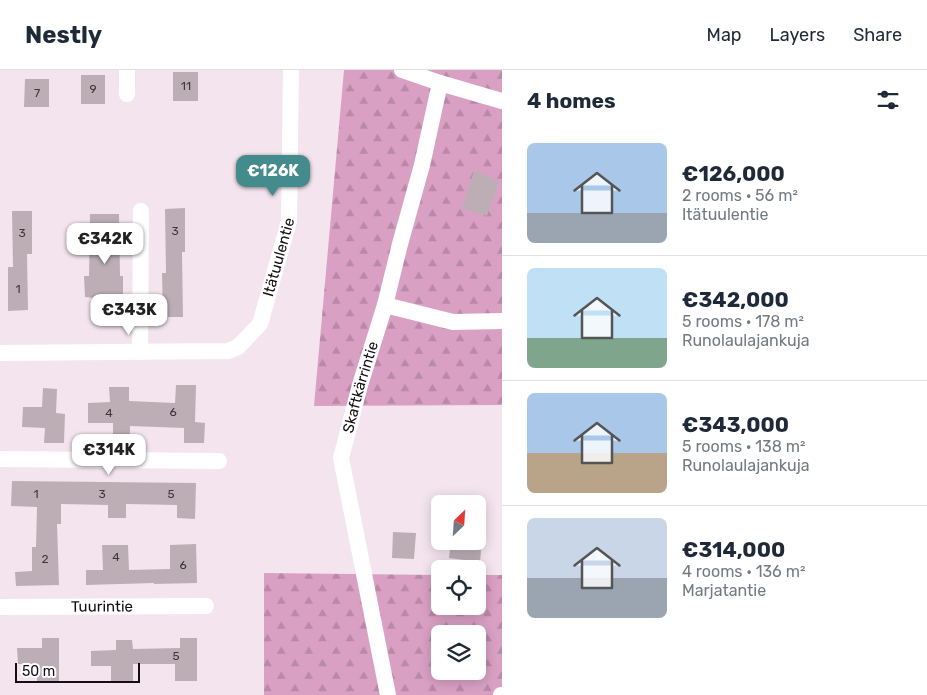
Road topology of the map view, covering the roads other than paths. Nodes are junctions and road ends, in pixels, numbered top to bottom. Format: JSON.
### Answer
{"nodes":[{"id":1,"x":127,"y":70,"type":"edge"},
{"id":2,"x":291,"y":70,"type":"edge"},
{"id":3,"x":402,"y":70,"type":"edge"},
{"id":4,"x":440,"y":83,"type":"junction"},
{"id":5,"x":127,"y":94,"type":"dead end"},
{"id":6,"x":502,"y":101,"type":"edge"},
{"id":7,"x":141,"y":212,"type":"dead end"},
{"id":8,"x":385,"y":305,"type":"junction"},
{"id":9,"x":502,"y":320,"type":"edge"},
{"id":10,"x":140,"y":352,"type":"junction"},
{"id":11,"x":0,"y":353,"type":"edge"},
{"id":12,"x":0,"y":459,"type":"edge"},
{"id":13,"x":218,"y":461,"type":"dead end"},
{"id":14,"x":206,"y":606,"type":"dead end"},
{"id":15,"x":0,"y":607,"type":"edge"},
{"id":16,"x":388,"y":695,"type":"edge"}],
"edges":[{"from":1,"to":5,"type":"street"},
{"from":2,"to":10,"type":"street","name":"Itätuulentie"},
{"from":3,"to":4,"type":"street"},
{"from":4,"to":6,"type":"street"},
{"from":4,"to":8,"type":"street","name":"Skaftkärrintie"},
{"from":7,"to":10,"type":"street"},
{"from":8,"to":9,"type":"street"},
{"from":8,"to":16,"type":"street","name":"Skaftkärrintie"},
{"from":10,"to":11,"type":"street"},
{"from":12,"to":13,"type":"street"},
{"from":14,"to":15,"type":"street","name":"Tuurintie"}]}
